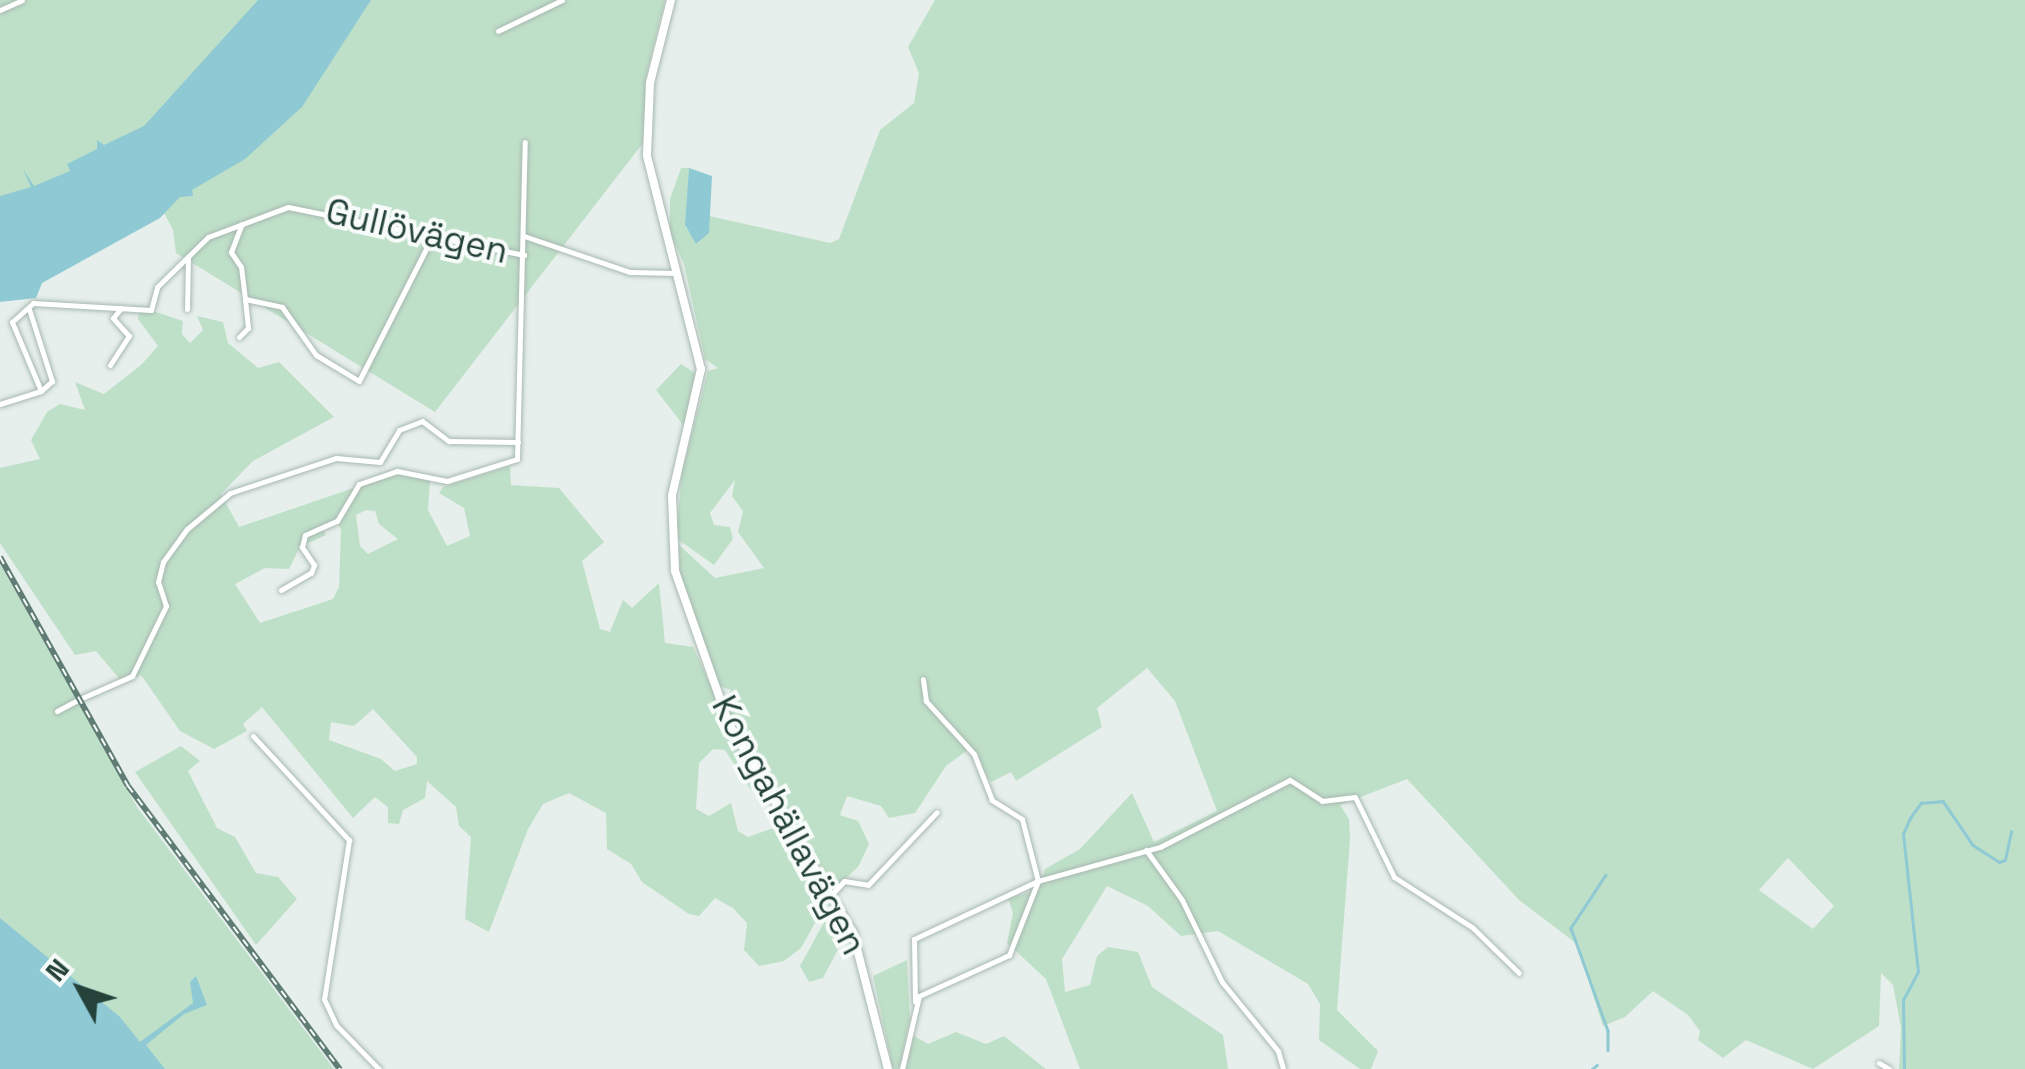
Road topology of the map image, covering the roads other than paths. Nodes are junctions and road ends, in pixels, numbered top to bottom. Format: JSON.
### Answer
{"nodes":[{"id":1,"x":22,"y":0,"type":"edge"},
{"id":2,"x":562,"y":0,"type":"edge"},
{"id":3,"x":671,"y":0,"type":"edge"},
{"id":4,"x":0,"y":10,"type":"edge"},
{"id":5,"x":498,"y":32,"type":"dead end"},
{"id":6,"x":524,"y":142,"type":"dead end"},
{"id":7,"x":242,"y":224,"type":"junction"},
{"id":8,"x":432,"y":235,"type":"junction"},
{"id":9,"x":524,"y":236,"type":"junction"},
{"id":10,"x":188,"y":255,"type":"junction"},
{"id":11,"x":524,"y":255,"type":"junction"},
{"id":12,"x":678,"y":272,"type":"junction"},
{"id":13,"x":245,"y":299,"type":"junction"},
{"id":14,"x":124,"y":307,"type":"junction"},
{"id":15,"x":29,"y":309,"type":"junction"},
{"id":16,"x":187,"y":310,"type":"dead end"},
{"id":17,"x":240,"y":337,"type":"dead end"},
{"id":18,"x":110,"y":365,"type":"dead end"},
{"id":19,"x":41,"y":391,"type":"junction"},
{"id":20,"x":0,"y":404,"type":"edge"},
{"id":21,"x":518,"y":442,"type":"junction"},
{"id":22,"x":280,"y":590,"type":"dead end"},
{"id":23,"x":923,"y":679,"type":"dead end"},
{"id":24,"x":57,"y":711,"type":"dead end"},
{"id":25,"x":253,"y":736,"type":"dead end"},
{"id":26,"x":937,"y":812,"type":"dead end"},
{"id":27,"x":1146,"y":850,"type":"junction"},
{"id":28,"x":1038,"y":881,"type":"junction"},
{"id":29,"x":833,"y":893,"type":"junction"},
{"id":30,"x":1520,"y":972,"type":"dead end"},
{"id":31,"x":915,"y":1002,"type":"junction"},
{"id":32,"x":1879,"y":1063,"type":"dead end"},
{"id":33,"x":379,"y":1069,"type":"edge"},
{"id":34,"x":888,"y":1069,"type":"edge"},
{"id":35,"x":902,"y":1069,"type":"edge"},
{"id":36,"x":1283,"y":1069,"type":"edge"},
{"id":37,"x":1889,"y":1069,"type":"edge"}],
"edges":[{"from":1,"to":4,"type":"street"},
{"from":2,"to":5,"type":"street"},
{"from":3,"to":12,"type":"main road","name":"Kongahällavägen"},
{"from":6,"to":9,"type":"street"},
{"from":7,"to":8,"type":"street","name":"Gullövägen"},
{"from":7,"to":10,"type":"street","name":"Gullövägen"},
{"from":7,"to":13,"type":"street"},
{"from":8,"to":11,"type":"street","name":"Gullövägen"},
{"from":8,"to":13,"type":"street"},
{"from":9,"to":11,"type":"street","name":"Gullövägen"},
{"from":9,"to":12,"type":"street","name":"Gullövägen"},
{"from":10,"to":14,"type":"street","name":"Gullövägen"},
{"from":10,"to":16,"type":"street"},
{"from":11,"to":21,"type":"street"},
{"from":12,"to":29,"type":"main road","name":"Kongahällavägen"},
{"from":13,"to":17,"type":"street"},
{"from":14,"to":15,"type":"street"},
{"from":14,"to":18,"type":"street"},
{"from":15,"to":19,"type":"street"},
{"from":15,"to":19,"type":"street"},
{"from":19,"to":20,"type":"street"},
{"from":21,"to":22,"type":"street"},
{"from":21,"to":24,"type":"street"},
{"from":23,"to":28,"type":"street"},
{"from":25,"to":33,"type":"street"},
{"from":26,"to":29,"type":"street"},
{"from":27,"to":28,"type":"street"},
{"from":27,"to":30,"type":"street"},
{"from":27,"to":36,"type":"street"},
{"from":28,"to":31,"type":"street"},
{"from":28,"to":31,"type":"street"},
{"from":29,"to":34,"type":"main road","name":"Kongahällavägen"},
{"from":31,"to":35,"type":"street"},
{"from":32,"to":37,"type":"street"}]}
